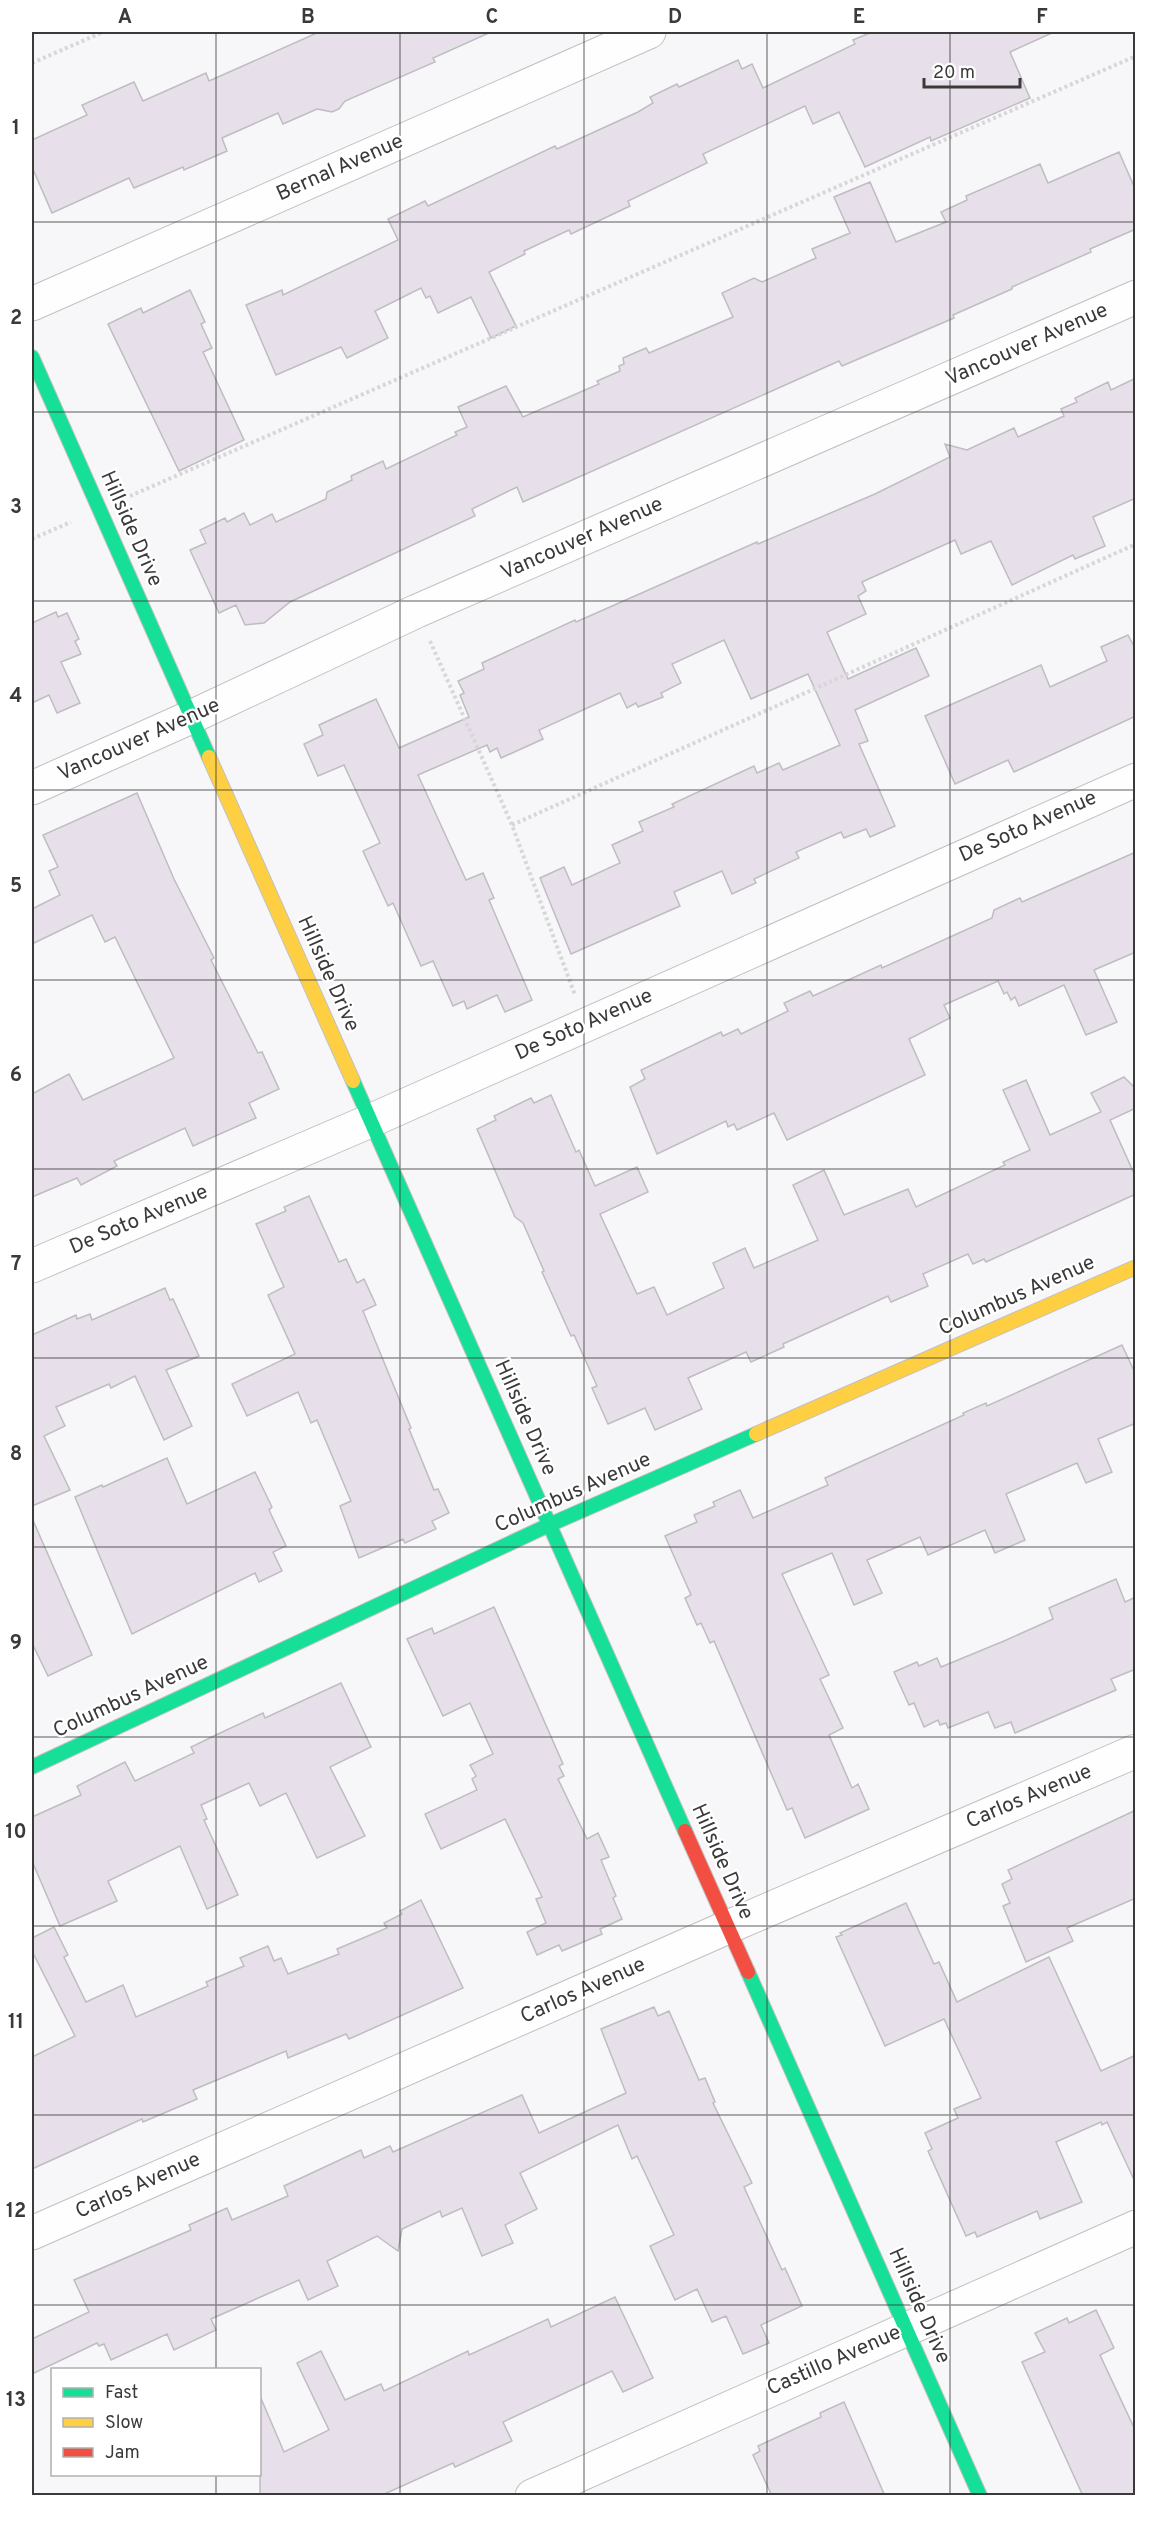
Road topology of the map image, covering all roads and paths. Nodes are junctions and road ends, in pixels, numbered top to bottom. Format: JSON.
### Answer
{"nodes":[{"id":1,"x":102,"y":32,"type":"edge"},
{"id":2,"x":649,"y":32,"type":"edge"},
{"id":3,"x":1136,"y":56,"type":"edge"},
{"id":4,"x":32,"y":63,"type":"edge"},
{"id":5,"x":1136,"y":297,"type":"edge"},
{"id":6,"x":32,"y":304,"type":"edge"},
{"id":7,"x":32,"y":357,"type":"edge"},
{"id":8,"x":99,"y":509,"type":"junction"},
{"id":9,"x":32,"y":539,"type":"edge"},
{"id":10,"x":1136,"y":544,"type":"edge"},
{"id":11,"x":417,"y":611,"type":"junction"},
{"id":12,"x":191,"y":717,"type":"junction"},
{"id":13,"x":1136,"y":780,"type":"edge"},
{"id":14,"x":32,"y":788,"type":"edge"},
{"id":15,"x":512,"y":825,"type":"junction"},
{"id":16,"x":585,"y":1024,"type":"junction"},
{"id":17,"x":370,"y":1121,"type":"junction"},
{"id":18,"x":32,"y":1266,"type":"edge"},
{"id":19,"x":1136,"y":1267,"type":"edge"},
{"id":20,"x":549,"y":1525,"type":"junction"},
{"id":21,"x":1136,"y":1751,"type":"edge"},
{"id":22,"x":32,"y":1767,"type":"edge"},
{"id":23,"x":728,"y":1927,"type":"junction"},
{"id":24,"x":1136,"y":2227,"type":"edge"},
{"id":25,"x":32,"y":2233,"type":"edge"},
{"id":26,"x":906,"y":2329,"type":"junction"},
{"id":27,"x":532,"y":2496,"type":"edge"},
{"id":28,"x":980,"y":2496,"type":"edge"}],
"edges":[{"from":1,"to":4,"type":"path"},
{"from":2,"to":6,"type":"street","name":"Bernal Avenue"},
{"from":3,"to":8,"type":"path"},
{"from":5,"to":11,"type":"street","name":"Vancouver Avenue"},
{"from":7,"to":8,"type":"main road","name":"Hillside Drive"},
{"from":8,"to":9,"type":"path"},
{"from":8,"to":12,"type":"main road","name":"Hillside Drive"},
{"from":10,"to":15,"type":"path"},
{"from":11,"to":12,"type":"street","name":"Vancouver Avenue"},
{"from":11,"to":15,"type":"path"},
{"from":12,"to":14,"type":"street","name":"Vancouver Avenue"},
{"from":12,"to":17,"type":"main road","name":"Hillside Drive"},
{"from":13,"to":16,"type":"street","name":"De Soto Avenue"},
{"from":15,"to":16,"type":"path"},
{"from":16,"to":17,"type":"street","name":"De Soto Avenue"},
{"from":17,"to":18,"type":"street","name":"De Soto Avenue"},
{"from":17,"to":20,"type":"main road","name":"Hillside Drive"},
{"from":19,"to":20,"type":"main road","name":"Columbus Avenue"},
{"from":20,"to":22,"type":"main road","name":"Columbus Avenue"},
{"from":20,"to":23,"type":"main road","name":"Hillside Drive"},
{"from":21,"to":23,"type":"street","name":"Carlos Avenue"},
{"from":23,"to":25,"type":"street","name":"Carlos Avenue"},
{"from":23,"to":26,"type":"main road","name":"Hillside Drive"},
{"from":24,"to":26,"type":"street","name":"Castillo Avenue"},
{"from":26,"to":27,"type":"street","name":"Castillo Avenue"},
{"from":26,"to":28,"type":"main road","name":"Hillside Drive"}]}
